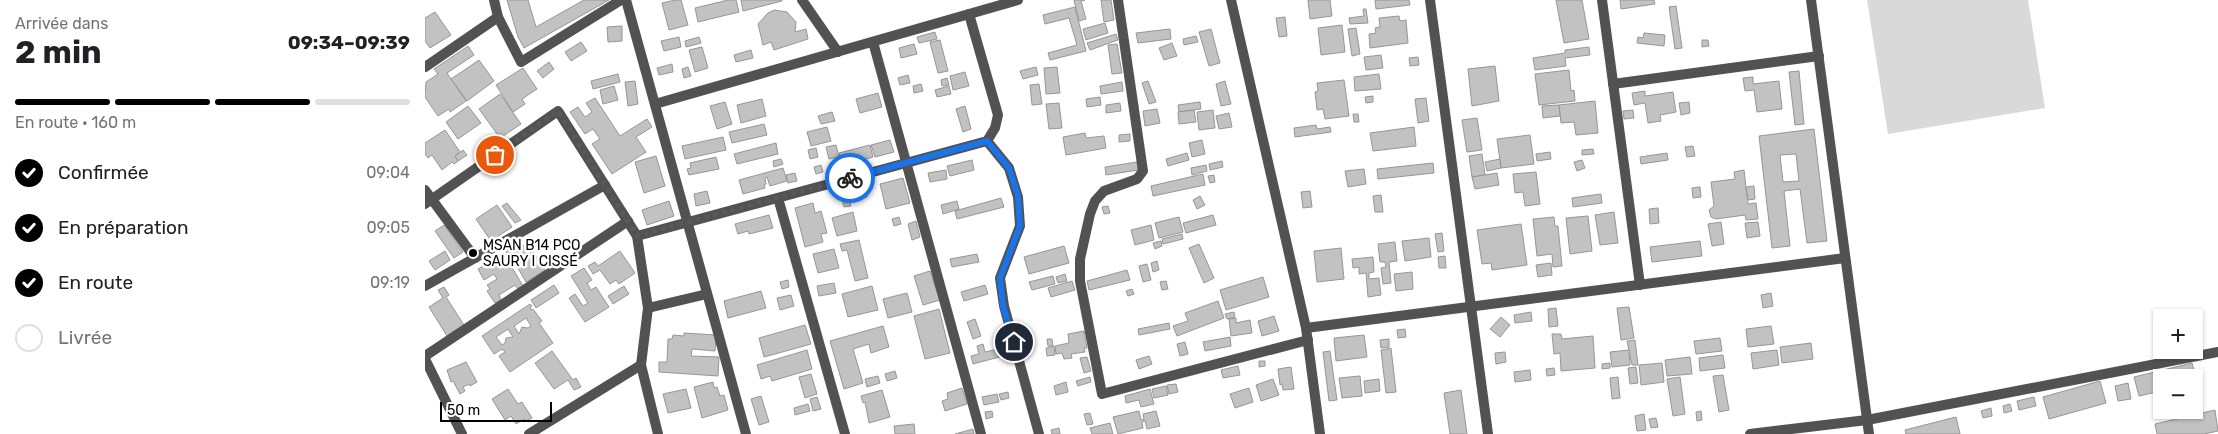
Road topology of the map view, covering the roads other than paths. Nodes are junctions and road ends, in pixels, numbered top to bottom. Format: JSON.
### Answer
{"nodes":[{"id":1,"x":494,"y":0,"type":"edge"},
{"id":2,"x":621,"y":0,"type":"edge"},
{"id":3,"x":626,"y":0,"type":"edge"},
{"id":4,"x":802,"y":0,"type":"edge"},
{"id":5,"x":1018,"y":0,"type":"edge"},
{"id":6,"x":1118,"y":0,"type":"edge"},
{"id":7,"x":1231,"y":0,"type":"edge"},
{"id":8,"x":1430,"y":0,"type":"edge"},
{"id":9,"x":1602,"y":0,"type":"edge"},
{"id":10,"x":1811,"y":0,"type":"edge"},
{"id":11,"x":969,"y":14,"type":"junction"},
{"id":12,"x":499,"y":17,"type":"junction"},
{"id":13,"x":873,"y":42,"type":"junction"},
{"id":14,"x":838,"y":52,"type":"junction"},
{"id":15,"x":1819,"y":56,"type":"junction"},
{"id":16,"x":425,"y":67,"type":"edge"},
{"id":17,"x":1613,"y":84,"type":"junction"},
{"id":18,"x":655,"y":104,"type":"junction"},
{"id":19,"x":987,"y":141,"type":"junction"},
{"id":20,"x":906,"y":163,"type":"junction"},
{"id":21,"x":605,"y":185,"type":"junction"},
{"id":22,"x":427,"y":198,"type":"edge"},
{"id":23,"x":778,"y":198,"type":"junction"},
{"id":24,"x":628,"y":221,"type":"junction"},
{"id":25,"x":687,"y":222,"type":"junction"},
{"id":26,"x":637,"y":236,"type":"junction"},
{"id":27,"x":475,"y":258,"type":"junction"},
{"id":28,"x":1845,"y":258,"type":"junction"},
{"id":29,"x":1640,"y":285,"type":"junction"},
{"id":30,"x":425,"y":286,"type":"edge"},
{"id":31,"x":707,"y":294,"type":"junction"},
{"id":32,"x":1471,"y":307,"type":"junction"},
{"id":33,"x":648,"y":308,"type":"junction"},
{"id":34,"x":1306,"y":328,"type":"junction"},
{"id":35,"x":1308,"y":340,"type":"junction"},
{"id":36,"x":2218,"y":352,"type":"edge"},
{"id":37,"x":425,"y":357,"type":"edge"},
{"id":38,"x":641,"y":365,"type":"junction"},
{"id":39,"x":1867,"y":420,"type":"junction"},
{"id":40,"x":462,"y":434,"type":"edge"},
{"id":41,"x":529,"y":434,"type":"edge"},
{"id":42,"x":658,"y":434,"type":"edge"},
{"id":43,"x":746,"y":434,"type":"edge"},
{"id":44,"x":845,"y":434,"type":"edge"},
{"id":45,"x":981,"y":434,"type":"edge"},
{"id":46,"x":1039,"y":434,"type":"edge"},
{"id":47,"x":1320,"y":434,"type":"edge"},
{"id":48,"x":1488,"y":434,"type":"edge"},
{"id":49,"x":1749,"y":434,"type":"edge"},
{"id":50,"x":1869,"y":434,"type":"edge"}],
"edges":[{"from":1,"to":12,"type":"street"},
{"from":2,"to":12,"type":"street"},
{"from":3,"to":18,"type":"street"},
{"from":4,"to":14,"type":"street"},
{"from":5,"to":11,"type":"street"},
{"from":6,"to":35,"type":"street"},
{"from":7,"to":34,"type":"street"},
{"from":8,"to":32,"type":"street"},
{"from":9,"to":17,"type":"street"},
{"from":10,"to":15,"type":"street"},
{"from":11,"to":13,"type":"street"},
{"from":11,"to":19,"type":"street"},
{"from":12,"to":16,"type":"street"},
{"from":13,"to":14,"type":"street"},
{"from":13,"to":20,"type":"street"},
{"from":14,"to":18,"type":"street"},
{"from":15,"to":17,"type":"street"},
{"from":15,"to":28,"type":"street"},
{"from":17,"to":29,"type":"street"},
{"from":18,"to":25,"type":"street"},
{"from":19,"to":20,"type":"street"},
{"from":19,"to":46,"type":"street"},
{"from":20,"to":23,"type":"street"},
{"from":20,"to":45,"type":"street"},
{"from":21,"to":22,"type":"street"},
{"from":21,"to":24,"type":"street"},
{"from":21,"to":27,"type":"street"},
{"from":22,"to":27,"type":"street"},
{"from":23,"to":25,"type":"street"},
{"from":23,"to":44,"type":"street"},
{"from":24,"to":26,"type":"street"},
{"from":24,"to":37,"type":"street"},
{"from":25,"to":26,"type":"street"},
{"from":25,"to":31,"type":"street"},
{"from":26,"to":33,"type":"street"},
{"from":27,"to":30,"type":"street"},
{"from":28,"to":29,"type":"street"},
{"from":28,"to":39,"type":"street"},
{"from":29,"to":32,"type":"street"},
{"from":31,"to":33,"type":"street"},
{"from":31,"to":43,"type":"street"},
{"from":32,"to":34,"type":"street"},
{"from":32,"to":48,"type":"street"},
{"from":33,"to":38,"type":"street"},
{"from":34,"to":35,"type":"street"},
{"from":35,"to":47,"type":"street"},
{"from":36,"to":39,"type":"street"},
{"from":37,"to":40,"type":"street"},
{"from":38,"to":41,"type":"street"},
{"from":38,"to":42,"type":"street"},
{"from":39,"to":49,"type":"street"},
{"from":39,"to":50,"type":"street"}]}
